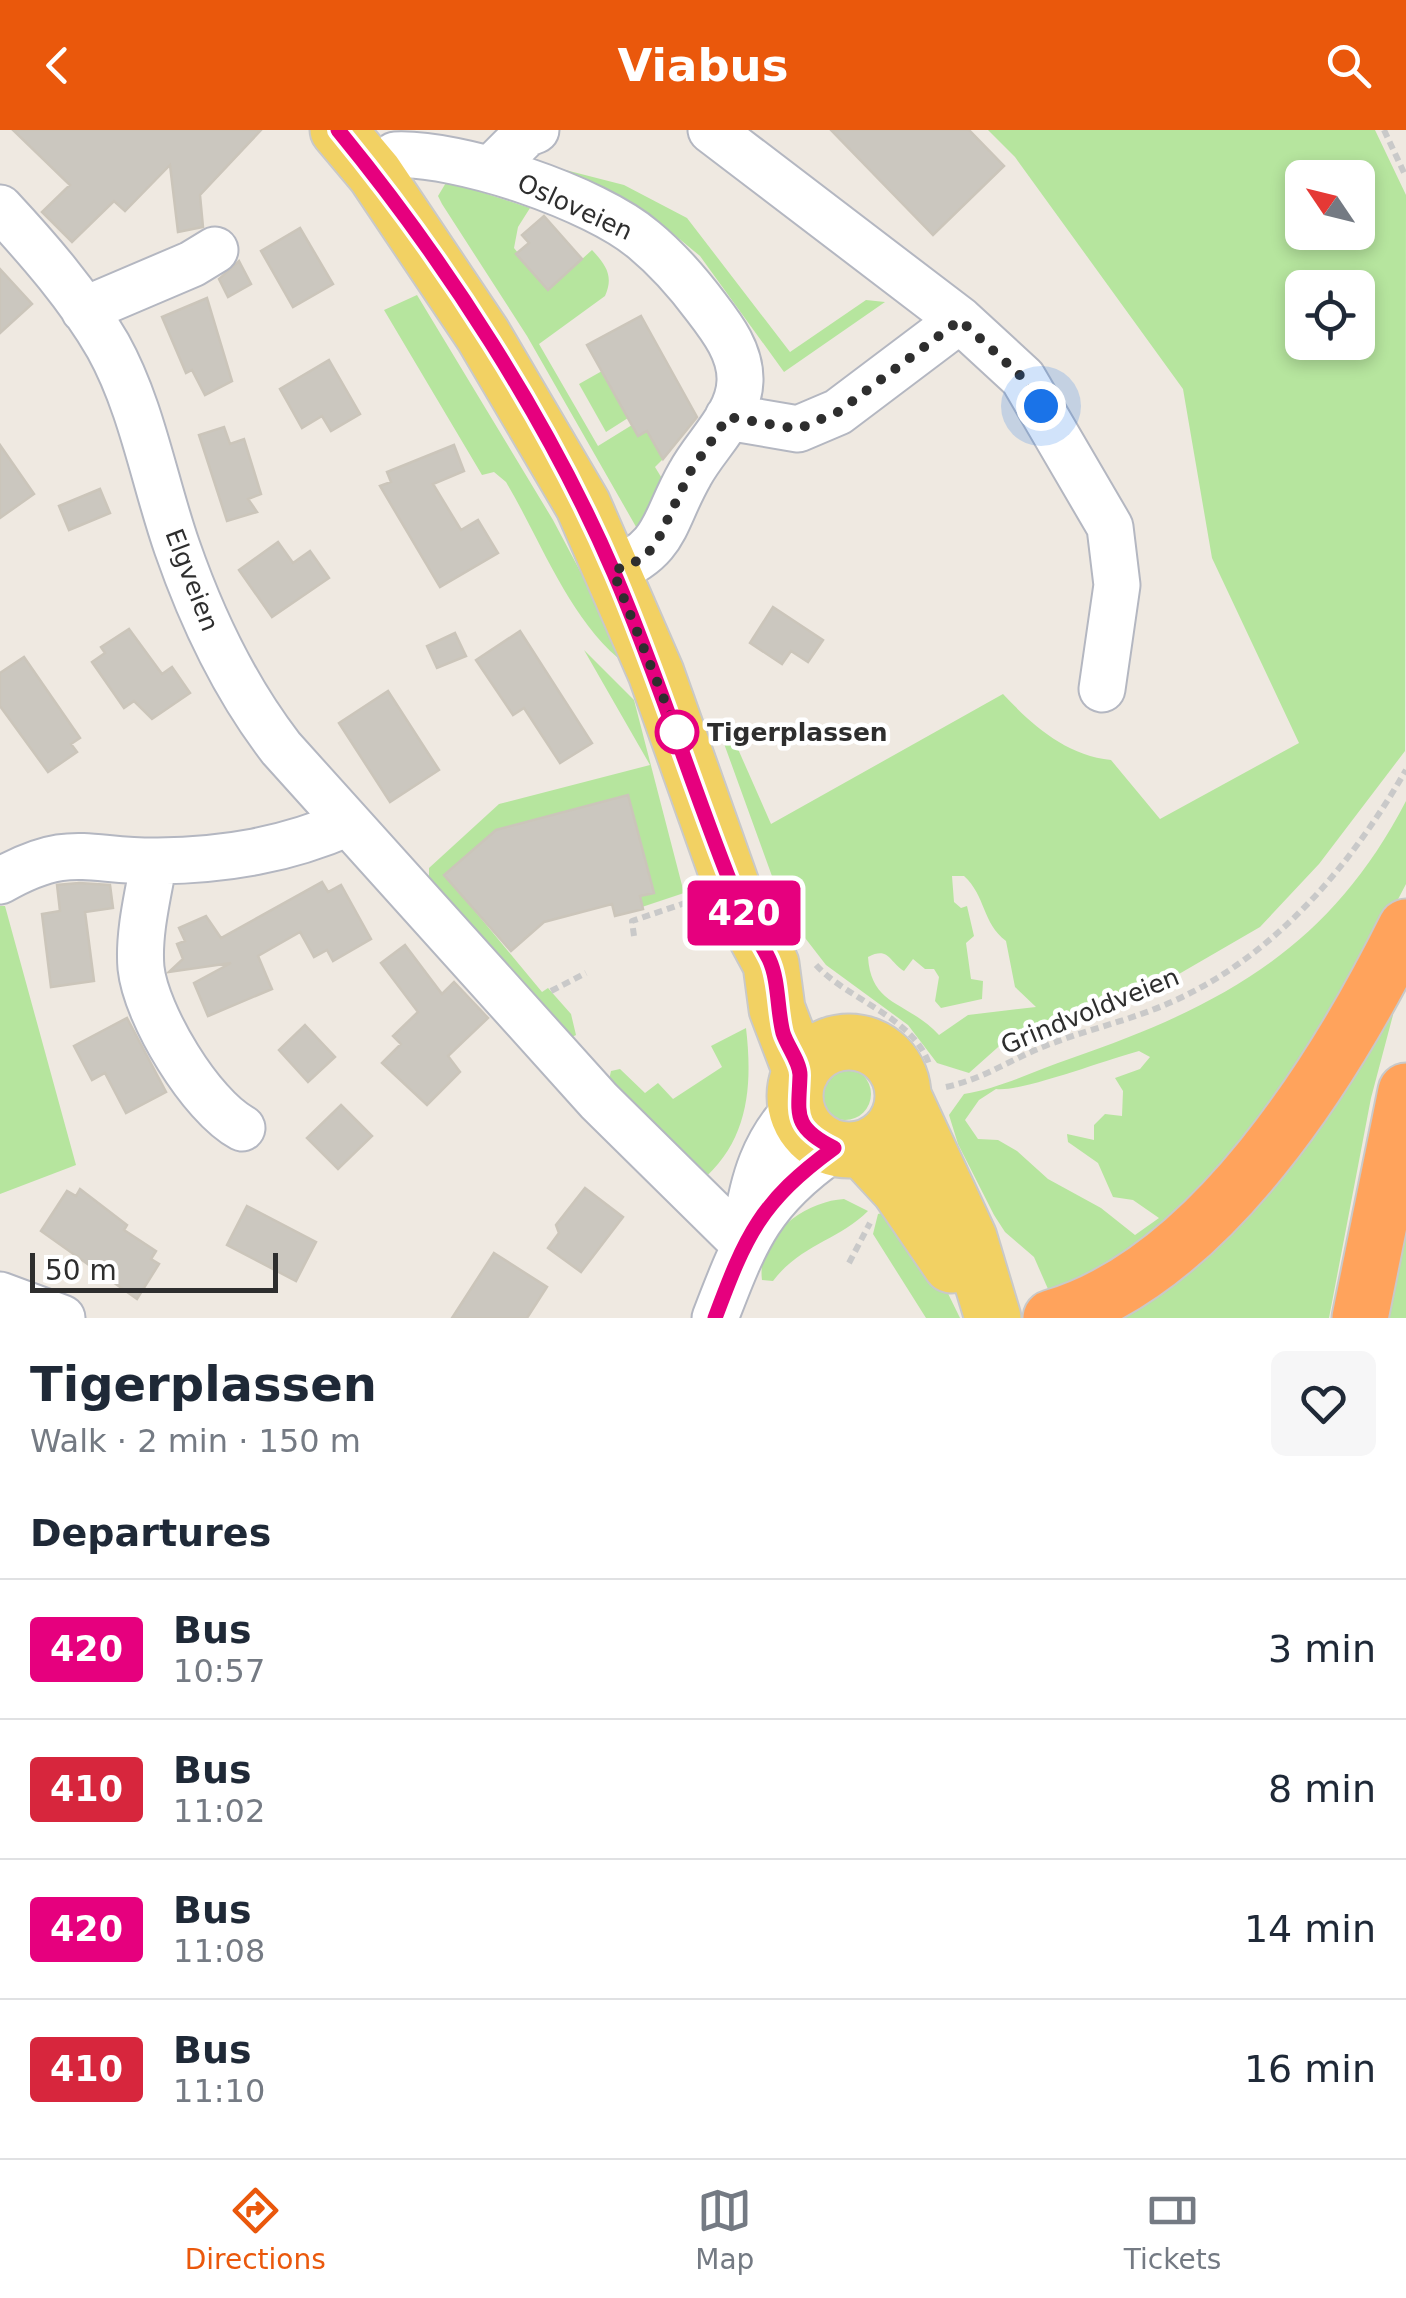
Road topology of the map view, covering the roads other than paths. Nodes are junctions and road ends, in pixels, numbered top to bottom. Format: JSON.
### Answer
{"nodes":[{"id":1,"x":338,"y":130,"type":"edge"},
{"id":2,"x":536,"y":130,"type":"edge"},
{"id":3,"x":711,"y":130,"type":"edge"},
{"id":4,"x":392,"y":153,"type":"edge"},
{"id":5,"x":491,"y":169,"type":"junction"},
{"id":6,"x":0,"y":208,"type":"edge"},
{"id":7,"x":215,"y":250,"type":"dead end"},
{"id":8,"x":84,"y":310,"type":"junction"},
{"id":9,"x":960,"y":320,"type":"junction"},
{"id":10,"x":728,"y":417,"type":"junction"},
{"id":11,"x":613,"y":571,"type":"junction"},
{"id":12,"x":1102,"y":689,"type":"dead end"},
{"id":13,"x":348,"y":823,"type":"junction"},
{"id":14,"x":154,"y":861,"type":"junction"},
{"id":15,"x":0,"y":881,"type":"edge"},
{"id":16,"x":1406,"y":927,"type":"edge"},
{"id":17,"x":813,"y":1074,"type":"junction"},
{"id":18,"x":924,"y":1088,"type":"junction"},
{"id":19,"x":1406,"y":1091,"type":"edge"},
{"id":20,"x":242,"y":1128,"type":"dead end"},
{"id":21,"x":848,"y":1148,"type":"junction"},
{"id":22,"x":743,"y":1244,"type":"junction"},
{"id":23,"x":0,"y":1295,"type":"edge"},
{"id":24,"x":62,"y":1318,"type":"edge"},
{"id":25,"x":715,"y":1318,"type":"edge"},
{"id":26,"x":990,"y":1318,"type":"edge"},
{"id":27,"x":1051,"y":1318,"type":"edge"},
{"id":28,"x":1360,"y":1318,"type":"edge"}],
"edges":[{"from":1,"to":4,"type":"main road"},
{"from":2,"to":5,"type":"street"},
{"from":3,"to":9,"type":"street"},
{"from":4,"to":5,"type":"street","name":"Osloveien"},
{"from":4,"to":11,"type":"main road"},
{"from":5,"to":10,"type":"street","name":"Osloveien"},
{"from":6,"to":8,"type":"street","name":"Elgveien"},
{"from":7,"to":8,"type":"street"},
{"from":8,"to":13,"type":"street","name":"Elgveien"},
{"from":9,"to":10,"type":"street"},
{"from":9,"to":12,"type":"street"},
{"from":10,"to":11,"type":"street","name":"Osloveien"},
{"from":11,"to":17,"type":"main road"},
{"from":13,"to":14,"type":"street"},
{"from":13,"to":22,"type":"street","name":"Elgveien"},
{"from":14,"to":15,"type":"street"},
{"from":14,"to":20,"type":"street"},
{"from":16,"to":27,"type":"highway"},
{"from":17,"to":18,"type":"main road"},
{"from":17,"to":21,"type":"main road"},
{"from":17,"to":22,"type":"street"},
{"from":18,"to":21,"type":"main road"},
{"from":18,"to":26,"type":"main road"},
{"from":19,"to":28,"type":"highway"},
{"from":21,"to":22,"type":"street"},
{"from":21,"to":26,"type":"main road"},
{"from":22,"to":25,"type":"street"},
{"from":23,"to":24,"type":"street"}]}
